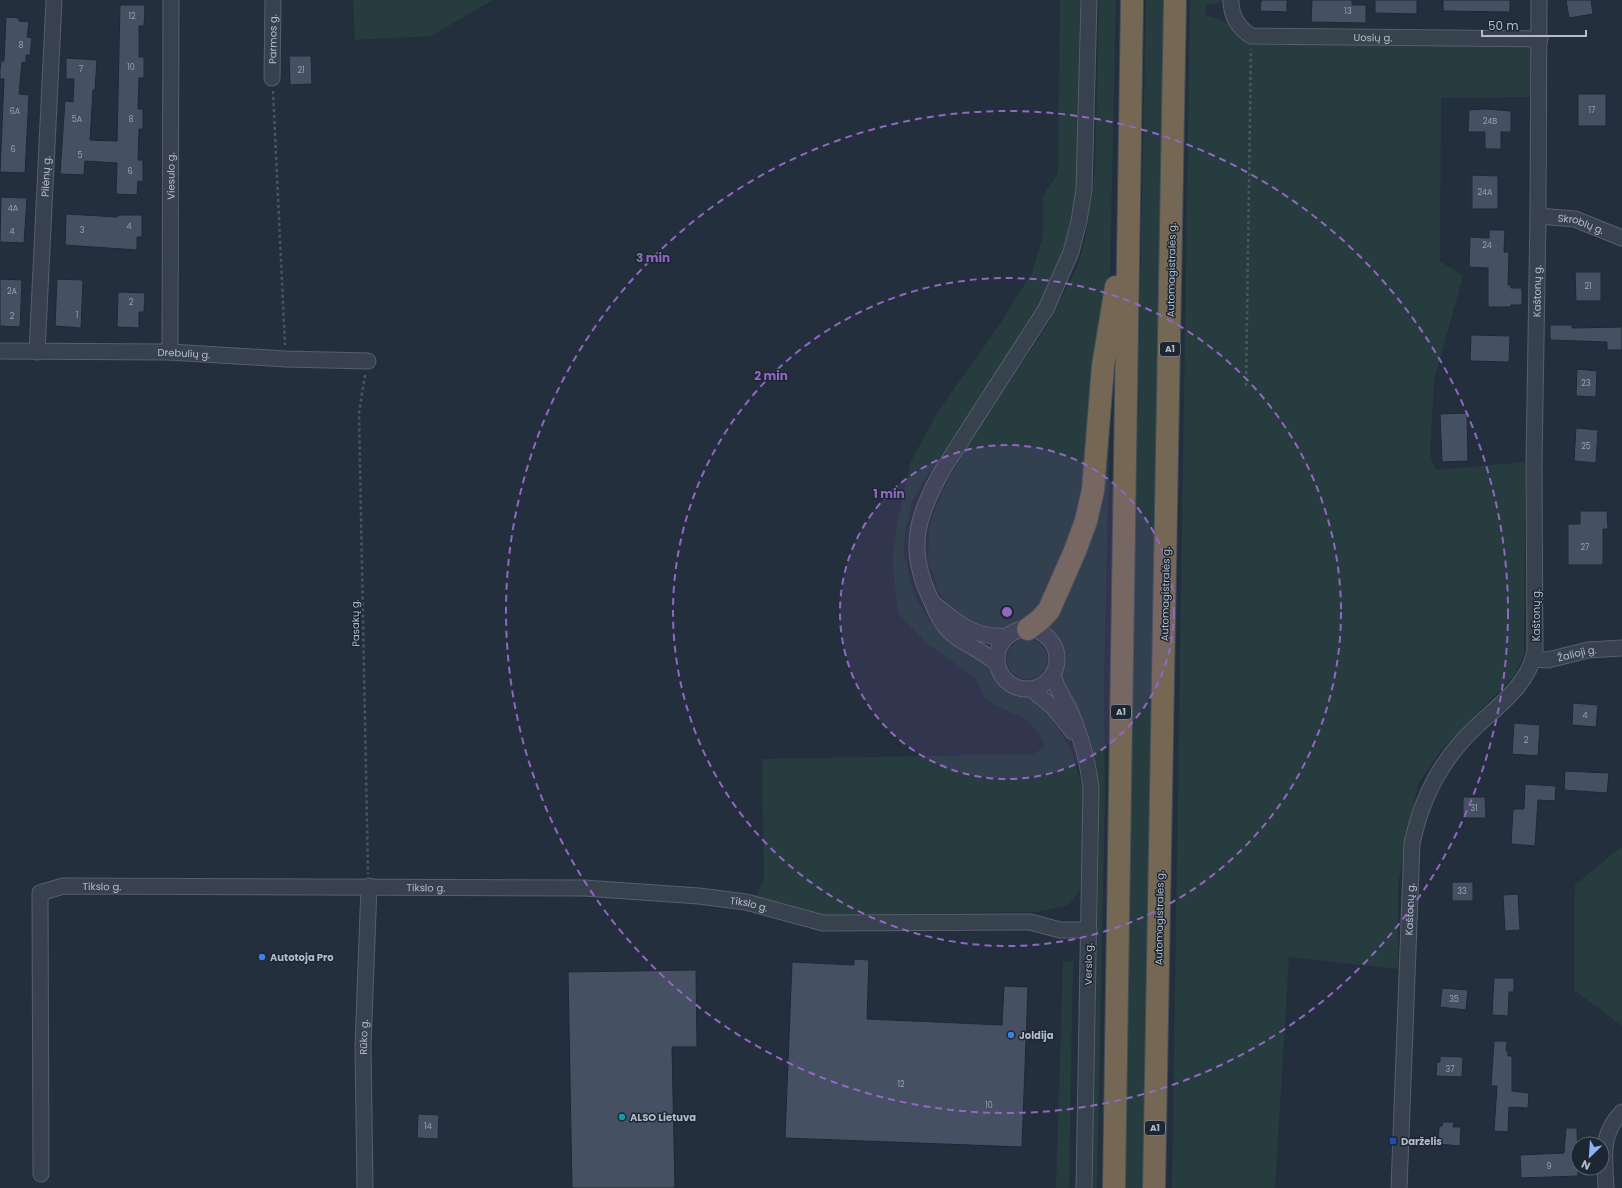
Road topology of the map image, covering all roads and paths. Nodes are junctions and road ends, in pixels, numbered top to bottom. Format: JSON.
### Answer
{"nodes":[{"id":1,"x":54,"y":0,"type":"edge"},
{"id":2,"x":171,"y":0,"type":"edge"},
{"id":3,"x":273,"y":0,"type":"edge"},
{"id":4,"x":1089,"y":0,"type":"edge"},
{"id":5,"x":1124,"y":0,"type":"edge"},
{"id":6,"x":1132,"y":0,"type":"edge"},
{"id":7,"x":1175,"y":0,"type":"edge"},
{"id":8,"x":1231,"y":0,"type":"edge"},
{"id":9,"x":1539,"y":0,"type":"edge"},
{"id":10,"x":1251,"y":36,"type":"junction"},
{"id":11,"x":1540,"y":39,"type":"junction"},
{"id":12,"x":272,"y":78,"type":"joint"},
{"id":13,"x":1538,"y":216,"type":"junction"},
{"id":14,"x":1622,"y":238,"type":"edge"},
{"id":15,"x":0,"y":351,"type":"edge"},
{"id":16,"x":37,"y":352,"type":"junction"},
{"id":17,"x":170,"y":352,"type":"junction"},
{"id":18,"x":286,"y":359,"type":"junction"},
{"id":19,"x":368,"y":361,"type":"joint"},
{"id":20,"x":1246,"y":386,"type":"dead end"},
{"id":21,"x":932,"y":602,"type":"junction"},
{"id":22,"x":1028,"y":629,"type":"junction"},
{"id":23,"x":1007,"y":636,"type":"junction"},
{"id":24,"x":1622,"y":648,"type":"edge"},
{"id":25,"x":1534,"y":659,"type":"junction"},
{"id":26,"x":997,"y":663,"type":"junction"},
{"id":27,"x":1053,"y":673,"type":"junction"},
{"id":28,"x":1031,"y":688,"type":"junction"},
{"id":29,"x":1080,"y":742,"type":"junction"},
{"id":30,"x":368,"y":886,"type":"junction"},
{"id":31,"x":1089,"y":930,"type":"junction"},
{"id":32,"x":1156,"y":1068,"type":"junction"},
{"id":33,"x":1622,"y":1112,"type":"edge"},
{"id":34,"x":41,"y":1174,"type":"dead end"},
{"id":35,"x":365,"y":1188,"type":"edge"},
{"id":36,"x":1084,"y":1188,"type":"edge"},
{"id":37,"x":1114,"y":1188,"type":"edge"},
{"id":38,"x":1154,"y":1188,"type":"edge"},
{"id":39,"x":1166,"y":1188,"type":"edge"},
{"id":40,"x":1399,"y":1188,"type":"edge"},
{"id":41,"x":1597,"y":1188,"type":"edge"},
{"id":42,"x":1606,"y":1188,"type":"edge"}],
"edges":[{"from":1,"to":16,"type":"street","name":"Pilėnų g."},
{"from":2,"to":17,"type":"street","name":"Viesulo g."},
{"from":3,"to":12,"type":"street","name":"Parmos g."},
{"from":4,"to":21,"type":"street"},
{"from":5,"to":22,"type":"highway"},
{"from":6,"to":37,"type":"highway","number":"A1"},
{"from":7,"to":32,"type":"highway","name":"Automagistralės g.","number":"A1"},
{"from":8,"to":10,"type":"street"},
{"from":9,"to":11,"type":"street","name":"Kaštonų g."},
{"from":10,"to":11,"type":"street","name":"Uosių g."},
{"from":10,"to":20,"type":"path"},
{"from":11,"to":13,"type":"street","name":"Kaštonų g."},
{"from":12,"to":18,"type":"path"},
{"from":13,"to":14,"type":"street","name":"Skroblų g."},
{"from":13,"to":25,"type":"street","name":"Kaštonų g."},
{"from":15,"to":16,"type":"street","name":"Drebulių g."},
{"from":16,"to":17,"type":"street","name":"Drebulių g."},
{"from":17,"to":18,"type":"street","name":"Drebulių g."},
{"from":18,"to":19,"type":"street","name":"Drebulių g."},
{"from":19,"to":30,"type":"path","name":"Pasakų g."},
{"from":21,"to":23,"type":"street"},
{"from":21,"to":26,"type":"street"},
{"from":22,"to":23,"type":"street"},
{"from":22,"to":27,"type":"street"},
{"from":23,"to":26,"type":"street"},
{"from":24,"to":25,"type":"street","name":"Žalioji g."},
{"from":25,"to":40,"type":"street","name":"Kaštonų g."},
{"from":26,"to":28,"type":"street"},
{"from":27,"to":28,"type":"street"},
{"from":27,"to":29,"type":"street","name":"Verslo g."},
{"from":28,"to":29,"type":"street","name":"Verslo g."},
{"from":29,"to":31,"type":"street","name":"Verslo g."},
{"from":30,"to":31,"type":"street","name":"Tikslo g."},
{"from":30,"to":34,"type":"street","name":"Tikslo g."},
{"from":30,"to":35,"type":"street","name":"Rūko g."},
{"from":31,"to":36,"type":"street","name":"Verslo g."},
{"from":32,"to":38,"type":"highway","name":"Automagistralės g.","number":"A1"},
{"from":32,"to":39,"type":"highway"},
{"from":33,"to":42,"type":"street"},
{"from":41,"to":42,"type":"street"}]}
